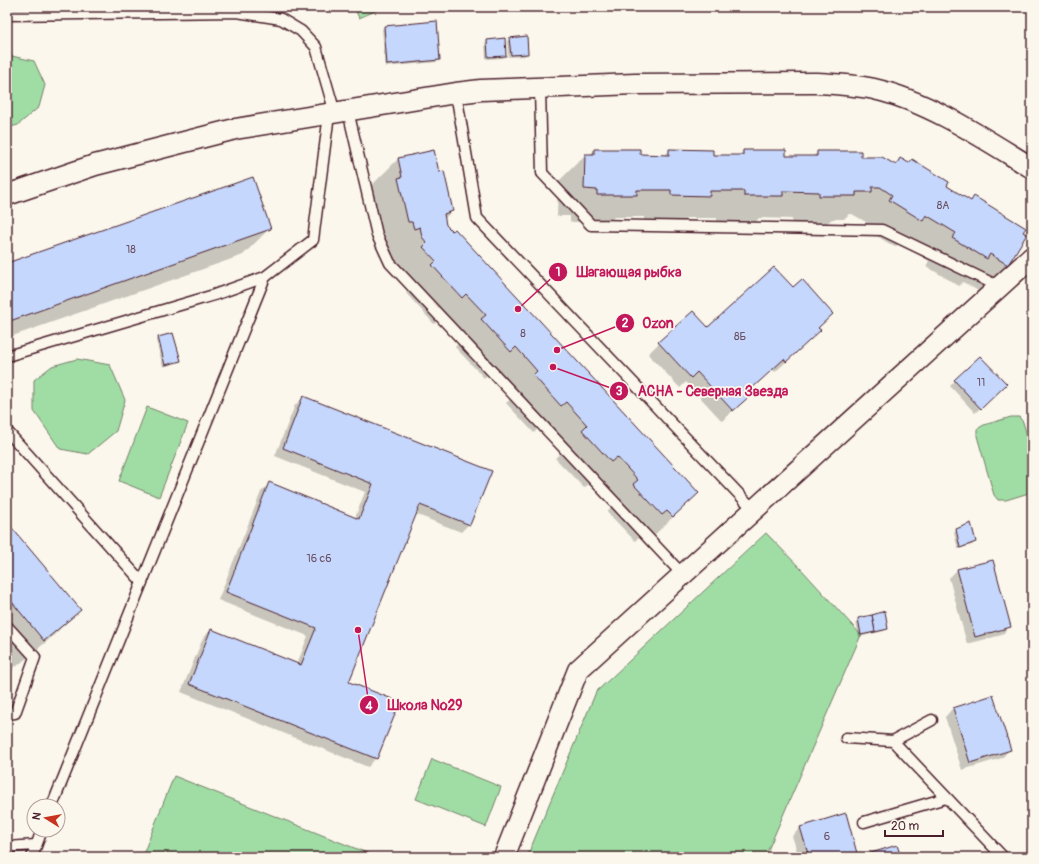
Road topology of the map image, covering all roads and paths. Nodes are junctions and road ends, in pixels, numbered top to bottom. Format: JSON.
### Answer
{"nodes":[{"id":1,"x":7,"y":15,"type":"edge"},
{"id":2,"x":540,"y":88,"type":"junction"},
{"id":3,"x":456,"y":93,"type":"junction"},
{"id":4,"x":337,"y":112,"type":"junction"},
{"id":5,"x":1032,"y":168,"type":"edge"},
{"id":6,"x":7,"y":195,"type":"edge"},
{"id":7,"x":1032,"y":257,"type":"edge"},
{"id":8,"x":265,"y":277,"type":"junction"},
{"id":9,"x":1000,"y":287,"type":"junction"},
{"id":10,"x":7,"y":356,"type":"edge"},
{"id":11,"x":7,"y":431,"type":"edge"},
{"id":12,"x":754,"y":510,"type":"junction"},
{"id":13,"x":683,"y":575,"type":"junction"},
{"id":14,"x":142,"y":582,"type":"junction"},
{"id":15,"x":7,"y":626,"type":"edge"},
{"id":16,"x":7,"y":714,"type":"edge"},
{"id":17,"x":932,"y":720,"type":"dead end"},
{"id":18,"x":846,"y":738,"type":"dead end"},
{"id":19,"x":893,"y":741,"type":"junction"},
{"id":20,"x":55,"y":798,"type":"edge"},
{"id":21,"x":946,"y":798,"type":"junction"},
{"id":22,"x":864,"y":822,"type":"dead end"},
{"id":23,"x":39,"y":838,"type":"edge"},
{"id":24,"x":36,"y":845,"type":"junction"},
{"id":25,"x":7,"y":847,"type":"edge"},
{"id":26,"x":32,"y":857,"type":"edge"},
{"id":27,"x":504,"y":857,"type":"edge"},
{"id":28,"x":1002,"y":857,"type":"edge"}],
"edges":[{"from":1,"to":4,"type":"lane"},
{"from":2,"to":3,"type":"street"},
{"from":2,"to":5,"type":"street"},
{"from":2,"to":9,"type":"lane"},
{"from":3,"to":4,"type":"street"},
{"from":3,"to":12,"type":"lane"},
{"from":4,"to":6,"type":"street"},
{"from":4,"to":8,"type":"lane"},
{"from":4,"to":13,"type":"lane"},
{"from":7,"to":9,"type":"street"},
{"from":8,"to":10,"type":"lane"},
{"from":8,"to":14,"type":"lane"},
{"from":9,"to":12,"type":"street"},
{"from":11,"to":14,"type":"lane"},
{"from":12,"to":13,"type":"street"},
{"from":13,"to":27,"type":"street"},
{"from":14,"to":20,"type":"lane"},
{"from":15,"to":16,"type":"lane"},
{"from":17,"to":19,"type":"lane"},
{"from":18,"to":19,"type":"lane"},
{"from":19,"to":21,"type":"lane"},
{"from":21,"to":22,"type":"lane"},
{"from":21,"to":28,"type":"lane"},
{"from":23,"to":24,"type":"lane"},
{"from":24,"to":25,"type":"lane"},
{"from":24,"to":26,"type":"lane"}]}
